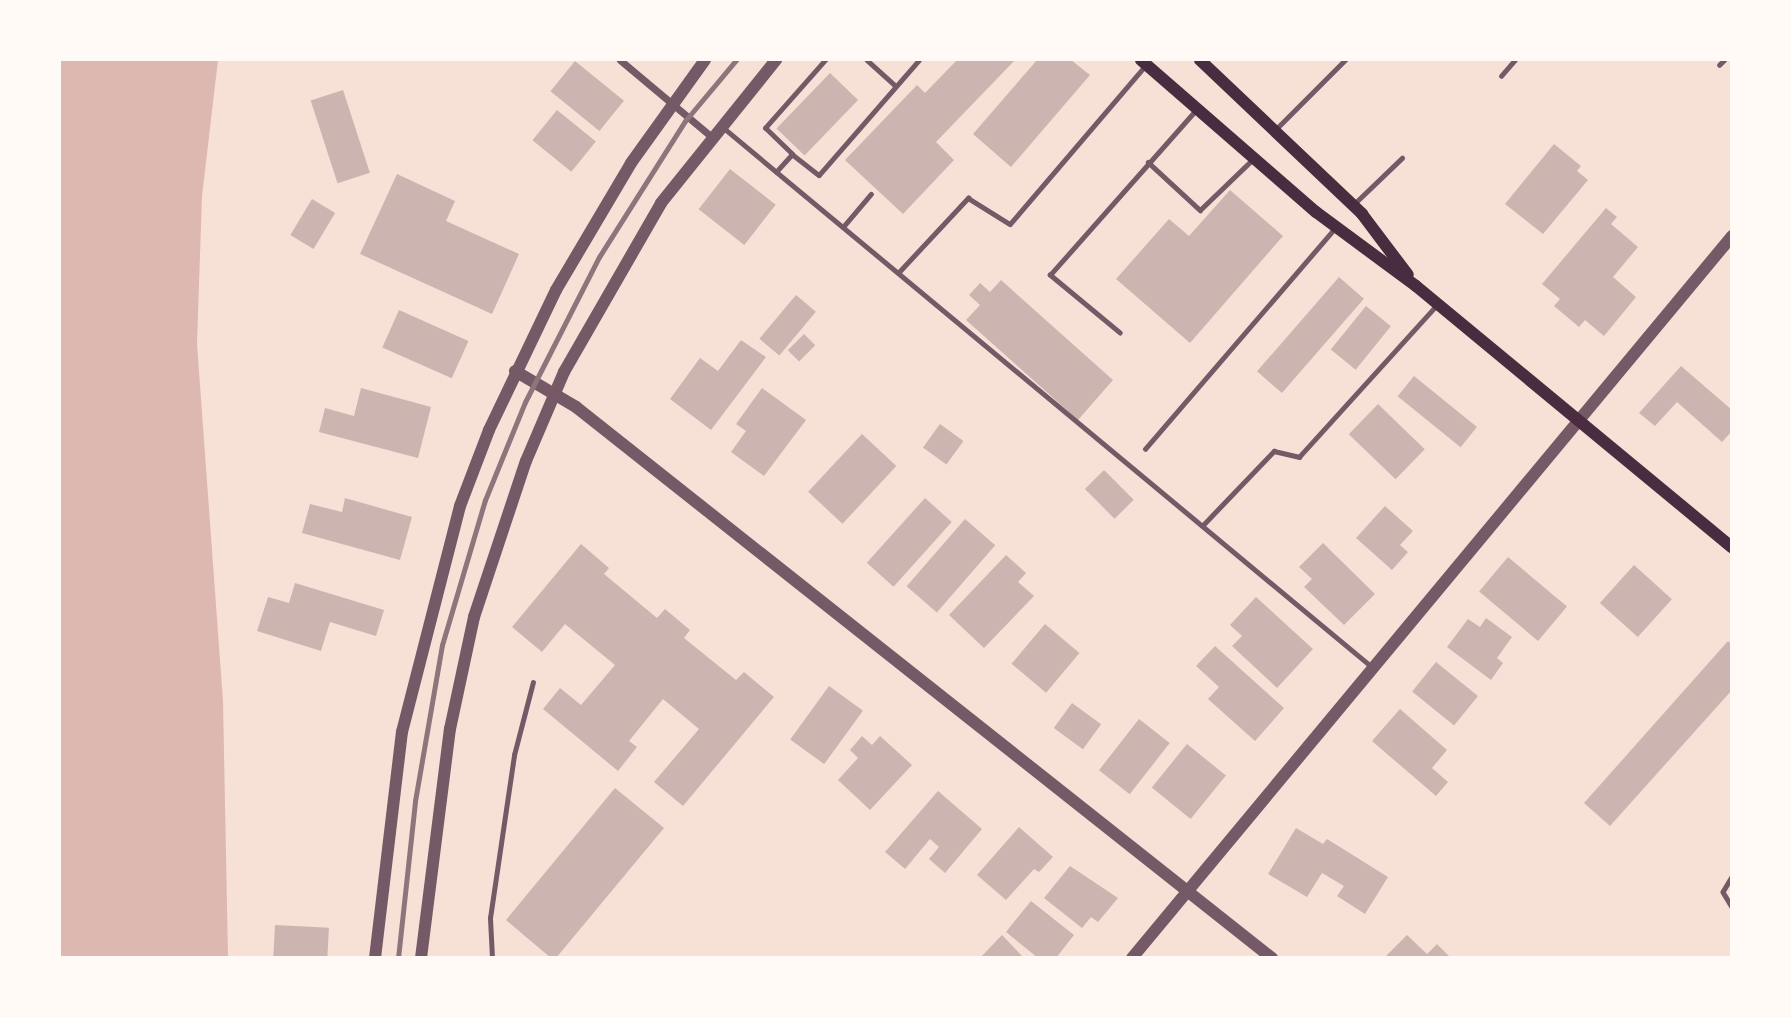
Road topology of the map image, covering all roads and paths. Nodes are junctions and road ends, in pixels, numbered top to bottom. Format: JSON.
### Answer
{"nodes":[{"id":1,"x":620,"y":60,"type":"edge"},
{"id":2,"x":705,"y":60,"type":"edge"},
{"id":3,"x":776,"y":60,"type":"edge"},
{"id":4,"x":825,"y":60,"type":"edge"},
{"id":5,"x":867,"y":60,"type":"edge"},
{"id":6,"x":919,"y":60,"type":"edge"},
{"id":7,"x":1199,"y":60,"type":"edge"},
{"id":8,"x":1345,"y":60,"type":"edge"},
{"id":9,"x":1515,"y":60,"type":"edge"},
{"id":10,"x":1724,"y":60,"type":"edge"},
{"id":11,"x":1143,"y":62,"type":"edge"},
{"id":12,"x":1719,"y":65,"type":"dead end"},
{"id":13,"x":1501,"y":76,"type":"dead end"},
{"id":14,"x":896,"y":86,"type":"junction"},
{"id":15,"x":673,"y":102,"type":"junction"},
{"id":16,"x":1198,"y":107,"type":"junction"},
{"id":17,"x":722,"y":126,"type":"junction"},
{"id":18,"x":1275,"y":130,"type":"junction"},
{"id":19,"x":713,"y":138,"type":"junction"},
{"id":20,"x":792,"y":154,"type":"junction"},
{"id":21,"x":1255,"y":158,"type":"junction"},
{"id":22,"x":1402,"y":158,"type":"dead end"},
{"id":23,"x":1148,"y":162,"type":"junction"},
{"id":24,"x":776,"y":172,"type":"junction"},
{"id":25,"x":871,"y":194,"type":"dead end"},
{"id":26,"x":1353,"y":205,"type":"junction"},
{"id":27,"x":843,"y":227,"type":"junction"},
{"id":28,"x":1337,"y":227,"type":"junction"},
{"id":29,"x":1731,"y":236,"type":"edge"},
{"id":30,"x":898,"y":273,"type":"junction"},
{"id":31,"x":1416,"y":286,"type":"junction"},
{"id":32,"x":1437,"y":304,"type":"junction"},
{"id":33,"x":1120,"y":333,"type":"dead end"},
{"id":34,"x":516,"y":371,"type":"junction"},
{"id":35,"x":555,"y":394,"type":"junction"},
{"id":36,"x":1576,"y":421,"type":"junction"},
{"id":37,"x":1145,"y":449,"type":"dead end"},
{"id":38,"x":1202,"y":526,"type":"junction"},
{"id":39,"x":1731,"y":547,"type":"edge"},
{"id":40,"x":1372,"y":667,"type":"junction"},
{"id":41,"x":533,"y":682,"type":"dead end"},
{"id":42,"x":1731,"y":877,"type":"edge"},
{"id":43,"x":1186,"y":891,"type":"junction"},
{"id":44,"x":1731,"y":907,"type":"edge"},
{"id":45,"x":375,"y":957,"type":"edge"},
{"id":46,"x":421,"y":957,"type":"edge"},
{"id":47,"x":492,"y":957,"type":"edge"},
{"id":48,"x":1132,"y":957,"type":"edge"},
{"id":49,"x":1272,"y":957,"type":"edge"}],
"edges":[{"from":1,"to":15,"type":"street"},
{"from":2,"to":15,"type":"street"},
{"from":3,"to":17,"type":"street"},
{"from":4,"to":20,"type":"lane"},
{"from":5,"to":14,"type":"lane"},
{"from":6,"to":14,"type":"lane"},
{"from":7,"to":18,"type":"main road"},
{"from":8,"to":18,"type":"lane"},
{"from":9,"to":13,"type":"lane"},
{"from":10,"to":12,"type":"lane"},
{"from":11,"to":16,"type":"main road"},
{"from":11,"to":30,"type":"lane"},
{"from":14,"to":20,"type":"lane"},
{"from":15,"to":19,"type":"street"},
{"from":15,"to":34,"type":"street"},
{"from":16,"to":21,"type":"main road"},
{"from":16,"to":23,"type":"lane"},
{"from":17,"to":19,"type":"street"},
{"from":17,"to":24,"type":"lane"},
{"from":18,"to":26,"type":"main road"},
{"from":19,"to":35,"type":"street"},
{"from":20,"to":24,"type":"lane"},
{"from":21,"to":23,"type":"lane"},
{"from":21,"to":28,"type":"main road"},
{"from":22,"to":26,"type":"lane"},
{"from":23,"to":33,"type":"lane"},
{"from":24,"to":27,"type":"lane"},
{"from":25,"to":27,"type":"lane"},
{"from":26,"to":31,"type":"main road"},
{"from":27,"to":30,"type":"lane"},
{"from":28,"to":31,"type":"main road"},
{"from":28,"to":37,"type":"lane"},
{"from":29,"to":36,"type":"street"},
{"from":30,"to":38,"type":"lane"},
{"from":31,"to":32,"type":"main road"},
{"from":32,"to":36,"type":"main road"},
{"from":32,"to":38,"type":"lane"},
{"from":34,"to":35,"type":"street"},
{"from":34,"to":45,"type":"street"},
{"from":35,"to":43,"type":"street"},
{"from":35,"to":46,"type":"street"},
{"from":36,"to":39,"type":"main road"},
{"from":36,"to":40,"type":"street"},
{"from":38,"to":40,"type":"lane"},
{"from":40,"to":43,"type":"street"},
{"from":41,"to":47,"type":"lane"},
{"from":42,"to":44,"type":"lane"},
{"from":43,"to":48,"type":"street"},
{"from":43,"to":49,"type":"street"}]}
